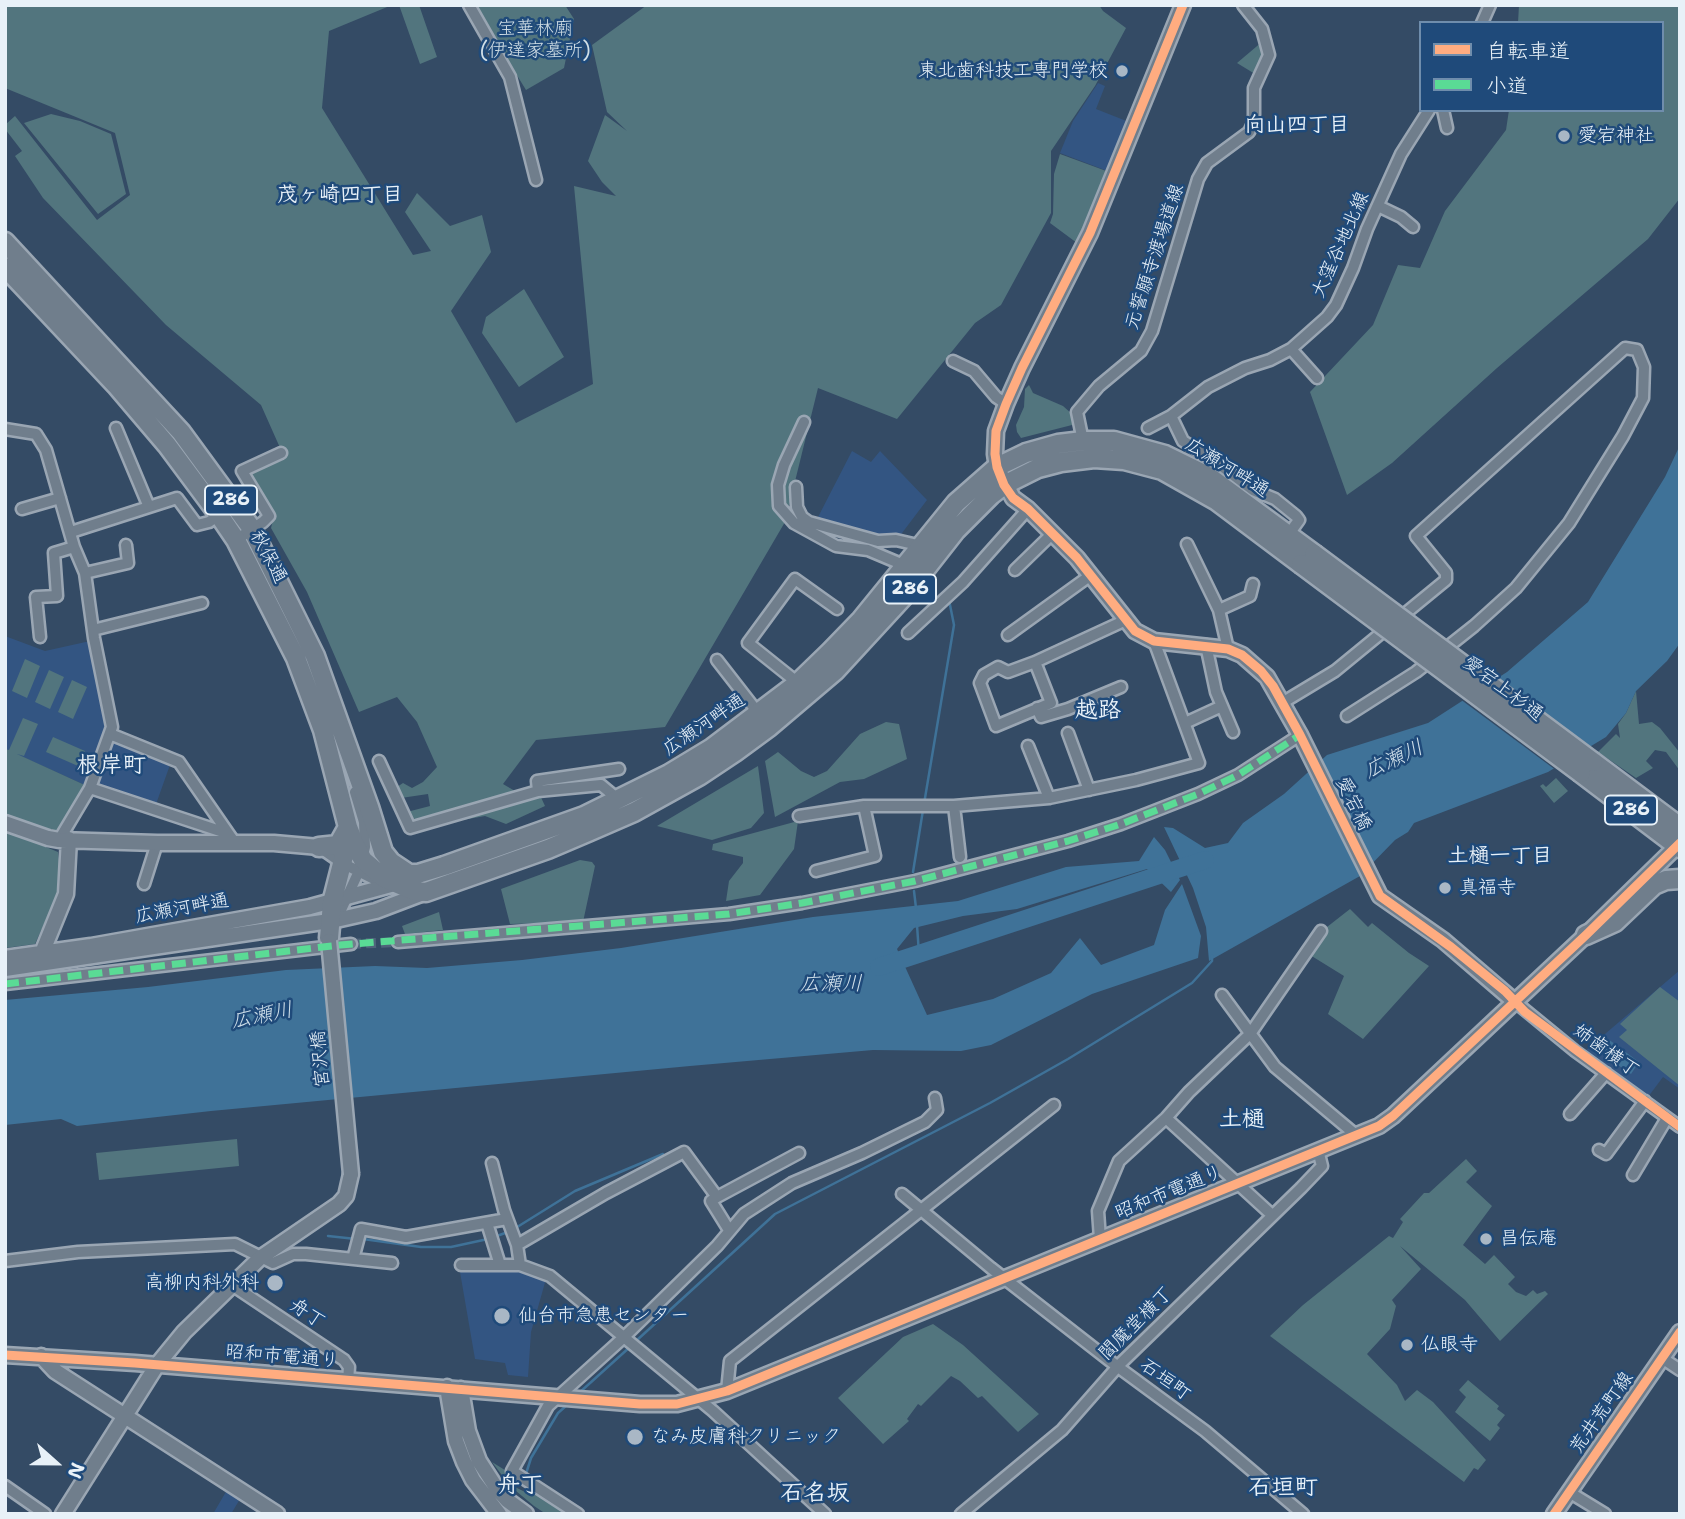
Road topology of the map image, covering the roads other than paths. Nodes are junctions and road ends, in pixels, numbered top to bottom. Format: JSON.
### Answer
{"nodes":[{"id":1,"x":469,"y":5,"type":"edge"},
{"id":2,"x":1183,"y":5,"type":"edge"},
{"id":3,"x":1243,"y":5,"type":"edge"},
{"id":4,"x":1490,"y":5,"type":"edge"},
{"id":5,"x":1483,"y":21,"type":"edge"},
{"id":6,"x":1428,"y":112,"type":"edge"},
{"id":7,"x":1443,"y":112,"type":"edge"},
{"id":8,"x":1447,"y":128,"type":"dead end"},
{"id":9,"x":536,"y":180,"type":"dead end"},
{"id":10,"x":1378,"y":206,"type":"junction"},
{"id":11,"x":1413,"y":227,"type":"dead end"},
{"id":12,"x":5,"y":242,"type":"edge"},
{"id":13,"x":5,"y":267,"type":"edge"},
{"id":14,"x":1291,"y":349,"type":"junction"},
{"id":15,"x":953,"y":360,"type":"dead end"},
{"id":16,"x":1317,"y":377,"type":"dead end"},
{"id":17,"x":1006,"y":404,"type":"junction"},
{"id":18,"x":1171,"y":416,"type":"junction"},
{"id":19,"x":804,"y":422,"type":"dead end"},
{"id":20,"x":116,"y":428,"type":"dead end"},
{"id":21,"x":1148,"y":428,"type":"dead end"},
{"id":22,"x":5,"y":429,"type":"edge"},
{"id":23,"x":1083,"y":441,"type":"junction"},
{"id":24,"x":281,"y":453,"type":"dead end"},
{"id":25,"x":997,"y":467,"type":"junction"},
{"id":26,"x":1004,"y":485,"type":"junction"},
{"id":27,"x":796,"y":487,"type":"dead end"},
{"id":28,"x":60,"y":498,"type":"junction"},
{"id":29,"x":149,"y":507,"type":"junction"},
{"id":30,"x":22,"y":509,"type":"dead end"},
{"id":31,"x":1028,"y":509,"type":"junction"},
{"id":32,"x":219,"y":515,"type":"junction"},
{"id":33,"x":252,"y":529,"type":"junction"},
{"id":34,"x":71,"y":532,"type":"junction"},
{"id":35,"x":1053,"y":533,"type":"junction"},
{"id":36,"x":1289,"y":534,"type":"junction"},
{"id":37,"x":236,"y":540,"type":"junction"},
{"id":38,"x":1187,"y":544,"type":"dead end"},
{"id":39,"x":126,"y":545,"type":"dead end"},
{"id":40,"x":922,"y":545,"type":"junction"},
{"id":41,"x":74,"y":547,"type":"junction"},
{"id":42,"x":1307,"y":559,"type":"junction"},
{"id":43,"x":906,"y":566,"type":"junction"},
{"id":44,"x":1015,"y":570,"type":"dead end"},
{"id":45,"x":85,"y":573,"type":"junction"},
{"id":46,"x":1091,"y":575,"type":"junction"},
{"id":47,"x":1253,"y":584,"type":"dead end"},
{"id":48,"x":202,"y":603,"type":"dead end"},
{"id":49,"x":837,"y":609,"type":"dead end"},
{"id":50,"x":1219,"y":610,"type":"junction"},
{"id":51,"x":1126,"y":620,"type":"junction"},
{"id":52,"x":93,"y":630,"type":"junction"},
{"id":53,"x":908,"y":633,"type":"dead end"},
{"id":54,"x":1008,"y":635,"type":"dead end"},
{"id":55,"x":40,"y":637,"type":"dead end"},
{"id":56,"x":1154,"y":641,"type":"junction"},
{"id":57,"x":1206,"y":645,"type":"junction"},
{"id":58,"x":1228,"y":649,"type":"junction"},
{"id":59,"x":717,"y":660,"type":"dead end"},
{"id":60,"x":1035,"y":662,"type":"junction"},
{"id":61,"x":798,"y":682,"type":"junction"},
{"id":62,"x":1121,"y":687,"type":"dead end"},
{"id":63,"x":1282,"y":703,"type":"junction"},
{"id":64,"x":1222,"y":706,"type":"junction"},
{"id":65,"x":1037,"y":708,"type":"junction"},
{"id":66,"x":759,"y":714,"type":"junction"},
{"id":67,"x":1347,"y":716,"type":"dead end"},
{"id":68,"x":1185,"y":723,"type":"junction"},
{"id":69,"x":1233,"y":732,"type":"dead end"},
{"id":70,"x":1068,"y":733,"type":"dead end"},
{"id":71,"x":110,"y":734,"type":"junction"},
{"id":72,"x":1302,"y":740,"type":"junction"},
{"id":73,"x":1028,"y":746,"type":"dead end"},
{"id":74,"x":351,"y":757,"type":"junction"},
{"id":75,"x":379,"y":761,"type":"dead end"},
{"id":76,"x":1587,"y":767,"type":"junction"},
{"id":77,"x":619,"y":769,"type":"dead end"},
{"id":78,"x":90,"y":788,"type":"junction"},
{"id":79,"x":1089,"y":790,"type":"junction"},
{"id":80,"x":538,"y":791,"type":"junction"},
{"id":81,"x":1049,"y":798,"type":"junction"},
{"id":82,"x":619,"y":801,"type":"junction"},
{"id":83,"x":864,"y":806,"type":"junction"},
{"id":84,"x":954,"y":806,"type":"junction"},
{"id":85,"x":799,"y":816,"type":"dead end"},
{"id":86,"x":357,"y":821,"type":"junction"},
{"id":87,"x":5,"y":822,"type":"edge"},
{"id":88,"x":1680,"y":827,"type":"edge"},
{"id":89,"x":230,"y":838,"type":"junction"},
{"id":90,"x":64,"y":839,"type":"junction"},
{"id":91,"x":157,"y":843,"type":"junction"},
{"id":92,"x":1679,"y":846,"type":"edge"},
{"id":93,"x":319,"y":847,"type":"junction"},
{"id":94,"x":960,"y":857,"type":"dead end"},
{"id":95,"x":342,"y":863,"type":"junction"},
{"id":96,"x":361,"y":866,"type":"junction"},
{"id":97,"x":816,"y":871,"type":"dead end"},
{"id":98,"x":418,"y":874,"type":"junction"},
{"id":99,"x":1680,"y":879,"type":"edge"},
{"id":100,"x":144,"y":884,"type":"dead end"},
{"id":101,"x":396,"y":885,"type":"junction"},
{"id":102,"x":426,"y":892,"type":"junction"},
{"id":103,"x":337,"y":928,"type":"junction"},
{"id":104,"x":1321,"y":931,"type":"dead end"},
{"id":105,"x":1586,"y":935,"type":"junction"},
{"id":106,"x":398,"y":942,"type":"tunnel mouth"},
{"id":107,"x":42,"y":953,"type":"junction"},
{"id":108,"x":5,"y":958,"type":"edge"},
{"id":109,"x":5,"y":969,"type":"edge"},
{"id":110,"x":5,"y":984,"type":"edge"},
{"id":111,"x":1222,"y":995,"type":"dead end"},
{"id":112,"x":1514,"y":1001,"type":"junction"},
{"id":113,"x":1250,"y":1034,"type":"junction"},
{"id":114,"x":1606,"y":1073,"type":"junction"},
{"id":115,"x":935,"y":1098,"type":"dead end"},
{"id":116,"x":1645,"y":1101,"type":"junction"},
{"id":117,"x":1054,"y":1105,"type":"dead end"},
{"id":118,"x":1570,"y":1114,"type":"dead end"},
{"id":119,"x":1166,"y":1118,"type":"junction"},
{"id":120,"x":1667,"y":1118,"type":"junction"},
{"id":121,"x":1680,"y":1127,"type":"edge"},
{"id":122,"x":1356,"y":1135,"type":"junction"},
{"id":123,"x":1318,"y":1150,"type":"junction"},
{"id":124,"x":1599,"y":1150,"type":"dead end"},
{"id":125,"x":799,"y":1153,"type":"dead end"},
{"id":126,"x":492,"y":1163,"type":"dead end"},
{"id":127,"x":1633,"y":1175,"type":"dead end"},
{"id":128,"x":1237,"y":1184,"type":"junction"},
{"id":129,"x":902,"y":1194,"type":"dead end"},
{"id":130,"x":717,"y":1197,"type":"junction"},
{"id":131,"x":921,"y":1210,"type":"junction"},
{"id":132,"x":1272,"y":1216,"type":"junction"},
{"id":133,"x":508,"y":1222,"type":"junction"},
{"id":134,"x":487,"y":1223,"type":"junction"},
{"id":135,"x":729,"y":1230,"type":"junction"},
{"id":136,"x":1100,"y":1239,"type":"junction"},
{"id":137,"x":516,"y":1242,"type":"junction"},
{"id":138,"x":354,"y":1255,"type":"junction"},
{"id":139,"x":260,"y":1258,"type":"junction"},
{"id":140,"x":5,"y":1261,"type":"edge"},
{"id":141,"x":392,"y":1264,"type":"dead end"},
{"id":142,"x":461,"y":1265,"type":"dead end"},
{"id":143,"x":500,"y":1265,"type":"junction"},
{"id":144,"x":520,"y":1265,"type":"junction"},
{"id":145,"x":1005,"y":1278,"type":"junction"},
{"id":146,"x":232,"y":1285,"type":"junction"},
{"id":147,"x":1680,"y":1332,"type":"edge"},
{"id":148,"x":626,"y":1340,"type":"junction"},
{"id":149,"x":5,"y":1355,"type":"edge"},
{"id":150,"x":41,"y":1356,"type":"junction"},
{"id":151,"x":1662,"y":1358,"type":"junction"},
{"id":152,"x":158,"y":1365,"type":"junction"},
{"id":153,"x":1118,"y":1367,"type":"junction"},
{"id":154,"x":1680,"y":1370,"type":"edge"},
{"id":155,"x":348,"y":1381,"type":"junction"},
{"id":156,"x":454,"y":1388,"type":"junction"},
{"id":157,"x":727,"y":1391,"type":"junction"},
{"id":158,"x":561,"y":1397,"type":"junction"},
{"id":159,"x":699,"y":1399,"type":"junction"},
{"id":160,"x":125,"y":1414,"type":"junction"},
{"id":161,"x":5,"y":1486,"type":"edge"},
{"id":162,"x":1569,"y":1492,"type":"junction"},
{"id":163,"x":45,"y":1514,"type":"edge"},
{"id":164,"x":63,"y":1514,"type":"edge"},
{"id":165,"x":277,"y":1514,"type":"edge"},
{"id":166,"x":499,"y":1514,"type":"edge"},
{"id":167,"x":526,"y":1514,"type":"edge"},
{"id":168,"x":578,"y":1514,"type":"edge"},
{"id":169,"x":825,"y":1514,"type":"edge"},
{"id":170,"x":961,"y":1514,"type":"edge"},
{"id":171,"x":1303,"y":1514,"type":"edge"},
{"id":172,"x":1554,"y":1514,"type":"edge"},
{"id":173,"x":1605,"y":1514,"type":"edge"}],
"edges":[{"from":1,"to":9,"type":"street"},
{"from":2,"to":17,"type":"street"},
{"from":3,"to":23,"type":"street","name":"元誓願寺渡場道線"},
{"from":4,"to":5,"type":"street"},
{"from":6,"to":10,"type":"street","name":"大窪谷地北線"},
{"from":7,"to":8,"type":"street"},
{"from":10,"to":11,"type":"street"},
{"from":10,"to":14,"type":"street","name":"大窪谷地北線"},
{"from":12,"to":33,"type":"highway","name":"秋保通","number":"286"},
{"from":13,"to":32,"type":"highway","name":"秋保通","number":"286"},
{"from":14,"to":16,"type":"street"},
{"from":14,"to":18,"type":"street","name":"大窪谷地北線"},
{"from":15,"to":17,"type":"street"},
{"from":17,"to":25,"type":"street"},
{"from":18,"to":21,"type":"street","name":"大窪谷地北線"},
{"from":18,"to":36,"type":"street"},
{"from":19,"to":43,"type":"street"},
{"from":20,"to":29,"type":"street"},
{"from":22,"to":28,"type":"street"},
{"from":23,"to":25,"type":"highway","name":"広瀬河畔通","number":"286"},
{"from":23,"to":36,"type":"highway","name":"広瀬河畔通","number":"286"},
{"from":24,"to":33,"type":"street"},
{"from":25,"to":26,"type":"street"},
{"from":25,"to":40,"type":"highway","name":"広瀬河畔通","number":"286"},
{"from":26,"to":31,"type":"street"},
{"from":26,"to":42,"type":"highway","name":"広瀬河畔通","number":"286"},
{"from":26,"to":102,"type":"highway","name":"広瀬河畔通","number":"286"},
{"from":27,"to":40,"type":"street"},
{"from":28,"to":30,"type":"street"},
{"from":28,"to":34,"type":"street"},
{"from":29,"to":32,"type":"street"},
{"from":29,"to":34,"type":"street"},
{"from":31,"to":35,"type":"street"},
{"from":31,"to":53,"type":"street"},
{"from":32,"to":37,"type":"highway","name":"秋保通","number":"286"},
{"from":33,"to":37,"type":"street"},
{"from":33,"to":74,"type":"highway","name":"秋保通","number":"286"},
{"from":34,"to":41,"type":"street"},
{"from":35,"to":44,"type":"street"},
{"from":35,"to":46,"type":"street"},
{"from":36,"to":42,"type":"highway","name":"広瀬河畔通","number":"286"},
{"from":37,"to":86,"type":"highway","name":"秋保通","number":"286"},
{"from":38,"to":50,"type":"street"},
{"from":39,"to":45,"type":"street"},
{"from":40,"to":43,"type":"highway","name":"広瀬河畔通","number":"286"},
{"from":41,"to":45,"type":"street"},
{"from":41,"to":55,"type":"street"},
{"from":42,"to":76,"type":"highway","name":"愛宕上杉通","number":"286","bridge":true},
{"from":43,"to":61,"type":"highway","name":"広瀬河畔通","number":"286"},
{"from":45,"to":52,"type":"street"},
{"from":46,"to":51,"type":"street"},
{"from":46,"to":54,"type":"street"},
{"from":47,"to":50,"type":"street"},
{"from":48,"to":52,"type":"street"},
{"from":49,"to":61,"type":"street"},
{"from":50,"to":58,"type":"street"},
{"from":51,"to":56,"type":"street"},
{"from":51,"to":60,"type":"street"},
{"from":52,"to":71,"type":"street"},
{"from":56,"to":57,"type":"street"},
{"from":56,"to":68,"type":"street"},
{"from":57,"to":58,"type":"street"},
{"from":57,"to":64,"type":"street"},
{"from":58,"to":63,"type":"street","name":"愛宕橋"},
{"from":59,"to":66,"type":"street"},
{"from":60,"to":65,"type":"street"},
{"from":60,"to":65,"type":"street"},
{"from":61,"to":66,"type":"highway","name":"広瀬河畔通","number":"286"},
{"from":62,"to":65,"type":"street"},
{"from":63,"to":67,"type":"street"},
{"from":63,"to":72,"type":"street","name":"愛宕橋"},
{"from":64,"to":68,"type":"street"},
{"from":64,"to":69,"type":"street"},
{"from":66,"to":82,"type":"highway","name":"広瀬河畔通","number":"286"},
{"from":68,"to":79,"type":"street"},
{"from":70,"to":79,"type":"street"},
{"from":71,"to":78,"type":"street"},
{"from":71,"to":89,"type":"street"},
{"from":72,"to":106,"type":"street"},
{"from":72,"to":112,"type":"street","name":"愛宕橋"},
{"from":73,"to":81,"type":"street"},
{"from":74,"to":86,"type":"street"},
{"from":74,"to":98,"type":"highway","name":"秋保通","number":"286"},
{"from":75,"to":80,"type":"street"},
{"from":76,"to":88,"type":"highway","name":"愛宕上杉通","number":"286"},
{"from":76,"to":92,"type":"highway","name":"愛宕上杉通","number":"286"},
{"from":77,"to":80,"type":"street"},
{"from":78,"to":89,"type":"street"},
{"from":78,"to":90,"type":"street"},
{"from":79,"to":81,"type":"street"},
{"from":80,"to":82,"type":"street"},
{"from":81,"to":84,"type":"street"},
{"from":82,"to":98,"type":"highway","name":"広瀬河畔通","number":"286"},
{"from":83,"to":84,"type":"street"},
{"from":83,"to":85,"type":"street"},
{"from":83,"to":97,"type":"street"},
{"from":84,"to":94,"type":"street"},
{"from":86,"to":93,"type":"highway"},
{"from":86,"to":95,"type":"highway"},
{"from":86,"to":96,"type":"highway","name":"秋保通","number":"286"},
{"from":87,"to":90,"type":"street"},
{"from":89,"to":91,"type":"street"},
{"from":89,"to":93,"type":"street"},
{"from":90,"to":91,"type":"street"},
{"from":90,"to":107,"type":"street"},
{"from":91,"to":100,"type":"street"},
{"from":92,"to":105,"type":"street","name":"昭和市電通り"},
{"from":93,"to":95,"type":"street"},
{"from":95,"to":96,"type":"street"},
{"from":95,"to":103,"type":"highway"},
{"from":96,"to":101,"type":"highway","name":"秋保通","number":"286"},
{"from":96,"to":103,"type":"street"},
{"from":98,"to":101,"type":"street","name":"広瀬河畔通"},
{"from":99,"to":105,"type":"highway"},
{"from":101,"to":102,"type":"highway","name":"秋保通","number":"286"},
{"from":101,"to":103,"type":"street","name":"広瀬河畔通"},
{"from":102,"to":103,"type":"street","name":"広瀬河畔通"},
{"from":103,"to":107,"type":"street","name":"広瀬河畔通"},
{"from":103,"to":109,"type":"street","name":"広瀬河畔通"},
{"from":103,"to":110,"type":"street"},
{"from":103,"to":139,"type":"street","name":"宮沢橋","bridge":true},
{"from":104,"to":113,"type":"street"},
{"from":105,"to":112,"type":"street","name":"昭和市電通り"},
{"from":107,"to":108,"type":"street","name":"広瀬河畔通"},
{"from":111,"to":113,"type":"street"},
{"from":112,"to":114,"type":"street","name":"姉歯横丁"},
{"from":112,"to":122,"type":"street","name":"昭和市電通り"},
{"from":113,"to":119,"type":"street"},
{"from":113,"to":122,"type":"street"},
{"from":114,"to":116,"type":"street","name":"姉歯横丁"},
{"from":114,"to":118,"type":"street"},
{"from":115,"to":135,"type":"street"},
{"from":116,"to":120,"type":"street","name":"姉歯横丁"},
{"from":116,"to":124,"type":"street"},
{"from":117,"to":131,"type":"street"},
{"from":119,"to":128,"type":"street"},
{"from":119,"to":136,"type":"street"},
{"from":120,"to":121,"type":"street","name":"姉歯横丁"},
{"from":120,"to":127,"type":"street"},
{"from":122,"to":123,"type":"street","name":"昭和市電通り"},
{"from":123,"to":128,"type":"street","name":"昭和市電通り"},
{"from":123,"to":132,"type":"street","name":"閻魔堂横丁"},
{"from":125,"to":130,"type":"street"},
{"from":126,"to":133,"type":"street"},
{"from":128,"to":132,"type":"street"},
{"from":128,"to":136,"type":"street","name":"昭和市電通り"},
{"from":129,"to":131,"type":"street","name":"石垣町"},
{"from":130,"to":135,"type":"street"},
{"from":130,"to":137,"type":"street"},
{"from":131,"to":145,"type":"street","name":"石垣町"},
{"from":131,"to":157,"type":"street"},
{"from":132,"to":153,"type":"street","name":"閻魔堂横丁"},
{"from":133,"to":134,"type":"street"},
{"from":133,"to":137,"type":"street"},
{"from":134,"to":138,"type":"street"},
{"from":134,"to":143,"type":"street"},
{"from":135,"to":148,"type":"street"},
{"from":136,"to":145,"type":"street","name":"昭和市電通り"},
{"from":137,"to":144,"type":"street"},
{"from":138,"to":139,"type":"street"},
{"from":138,"to":141,"type":"street"},
{"from":139,"to":140,"type":"street"},
{"from":139,"to":146,"type":"street"},
{"from":142,"to":143,"type":"street"},
{"from":143,"to":144,"type":"street"},
{"from":144,"to":148,"type":"street"},
{"from":145,"to":153,"type":"street","name":"石垣町"},
{"from":145,"to":157,"type":"street","name":"昭和市電通り"},
{"from":146,"to":152,"type":"street"},
{"from":146,"to":155,"type":"street","name":"舟丁"},
{"from":147,"to":151,"type":"street","name":"荒井荒町線"},
{"from":148,"to":158,"type":"street"},
{"from":148,"to":159,"type":"street"},
{"from":149,"to":150,"type":"street","name":"昭和市電通り"},
{"from":150,"to":152,"type":"street","name":"昭和市電通り"},
{"from":150,"to":160,"type":"street"},
{"from":151,"to":154,"type":"street"},
{"from":151,"to":162,"type":"street","name":"荒井荒町線"},
{"from":152,"to":155,"type":"street","name":"昭和市電通り"},
{"from":152,"to":160,"type":"street"},
{"from":153,"to":170,"type":"street","name":"閻魔堂横丁"},
{"from":153,"to":171,"type":"street","name":"石垣町"},
{"from":155,"to":156,"type":"street","name":"昭和市電通り"},
{"from":156,"to":158,"type":"street","name":"昭和市電通り"},
{"from":156,"to":166,"type":"street"},
{"from":156,"to":167,"type":"street"},
{"from":157,"to":159,"type":"street","name":"昭和市電通り"},
{"from":158,"to":159,"type":"street","name":"昭和市電通り"},
{"from":158,"to":168,"type":"street"},
{"from":159,"to":169,"type":"street"},
{"from":160,"to":164,"type":"street"},
{"from":160,"to":165,"type":"street"},
{"from":161,"to":163,"type":"street"},
{"from":162,"to":172,"type":"street","name":"荒井荒町線"},
{"from":162,"to":173,"type":"street"}]}
